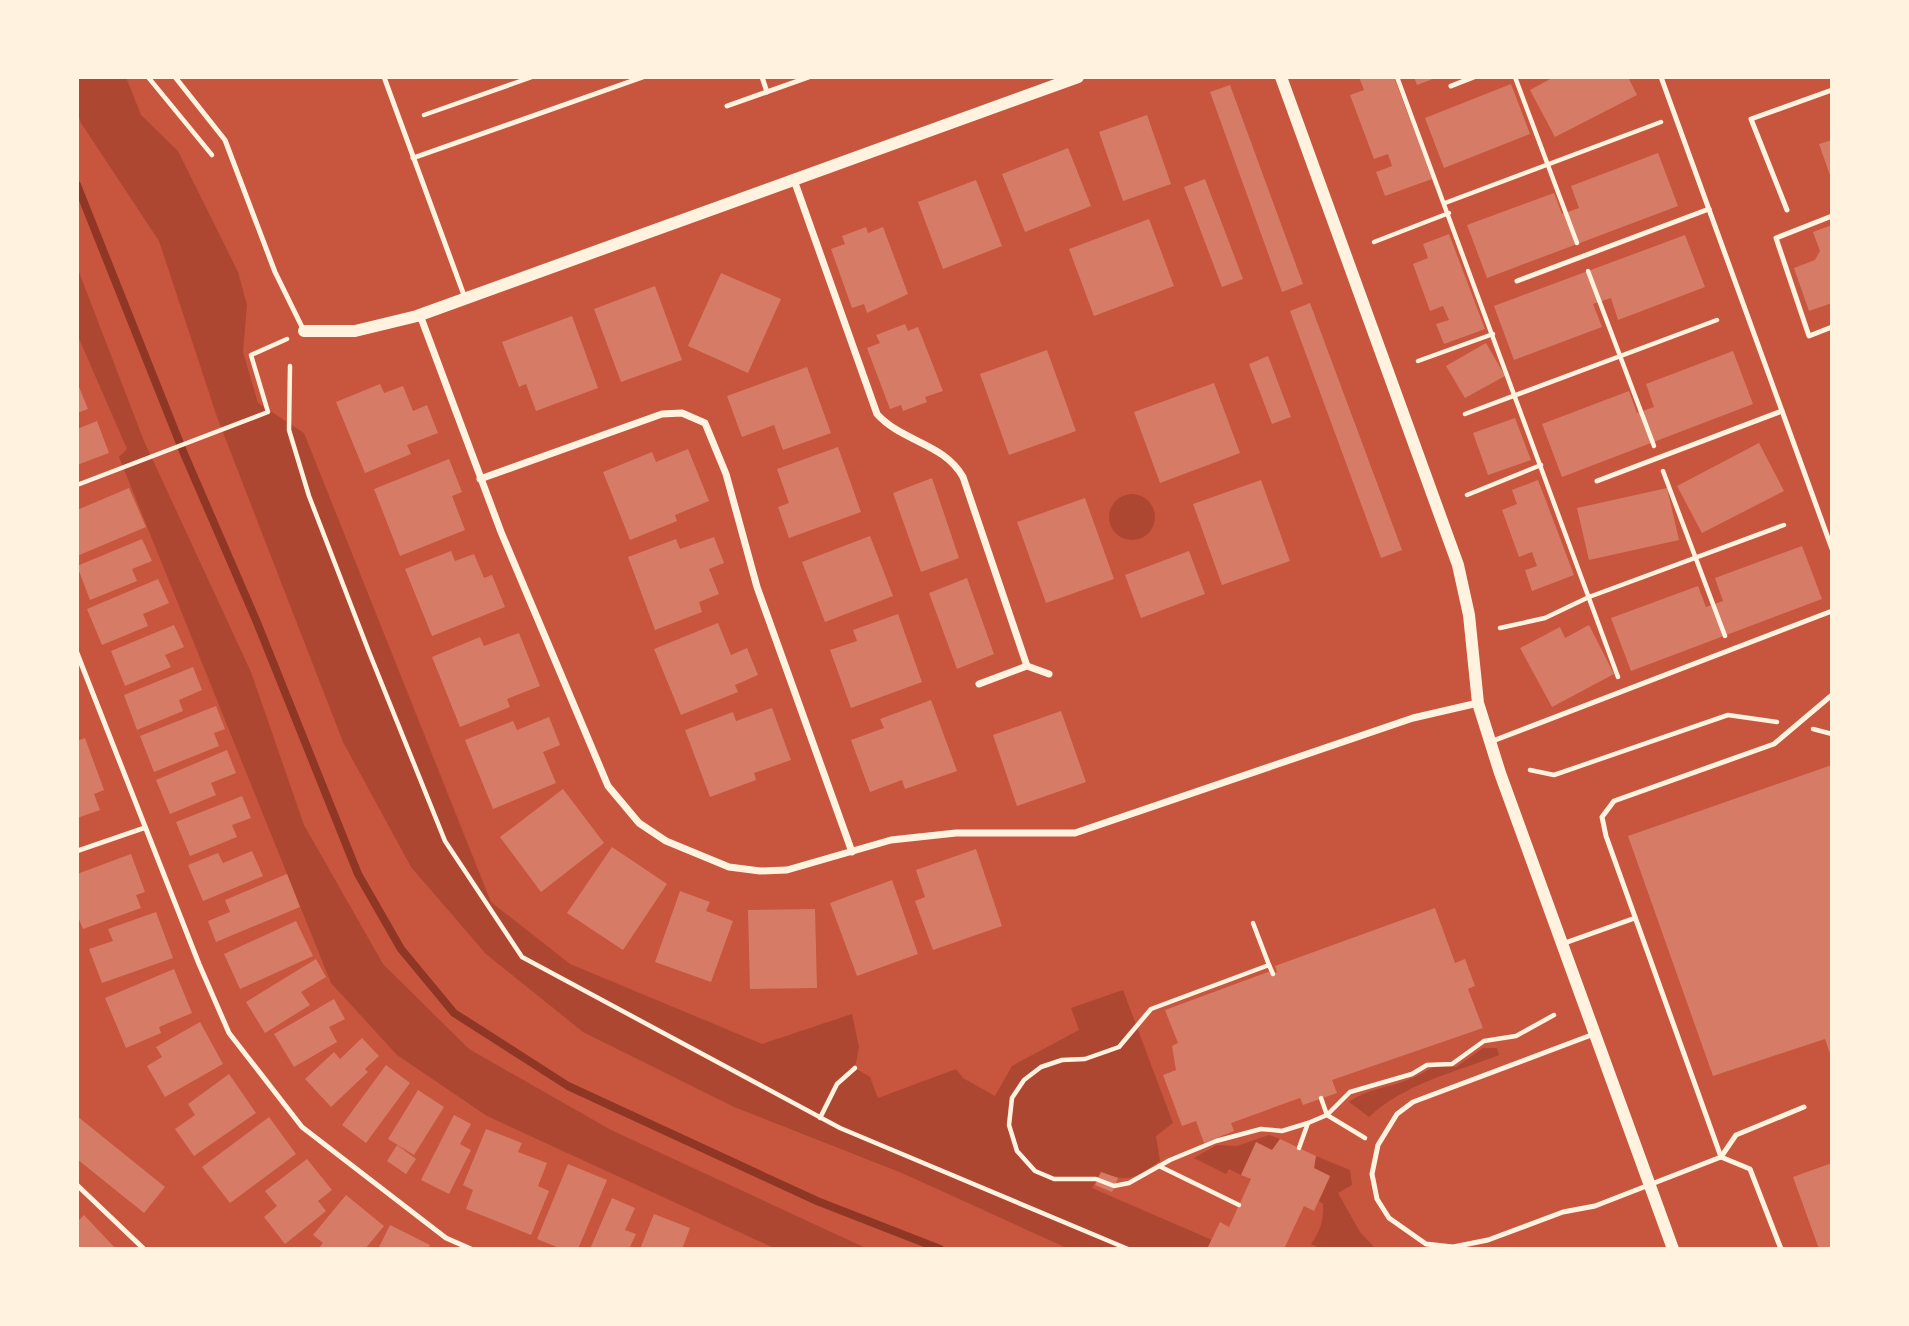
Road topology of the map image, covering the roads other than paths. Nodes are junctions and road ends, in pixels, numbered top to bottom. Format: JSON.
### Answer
{"nodes":[{"id":1,"x":175,"y":77,"type":"edge"},
{"id":2,"x":384,"y":77,"type":"edge"},
{"id":3,"x":643,"y":77,"type":"edge"},
{"id":4,"x":762,"y":77,"type":"edge"},
{"id":5,"x":809,"y":77,"type":"edge"},
{"id":6,"x":1078,"y":77,"type":"edge"},
{"id":7,"x":1281,"y":77,"type":"edge"},
{"id":8,"x":1474,"y":77,"type":"edge"},
{"id":9,"x":1661,"y":77,"type":"edge"},
{"id":10,"x":1451,"y":86,"type":"dead end"},
{"id":11,"x":1832,"y":90,"type":"edge"},
{"id":12,"x":767,"y":92,"type":"junction"},
{"id":13,"x":727,"y":106,"type":"dead end"},
{"id":14,"x":413,"y":158,"type":"junction"},
{"id":15,"x":794,"y":180,"type":"junction"},
{"id":16,"x":1709,"y":209,"type":"junction"},
{"id":17,"x":1787,"y":210,"type":"dead end"},
{"id":18,"x":1832,"y":216,"type":"edge"},
{"id":19,"x":1517,"y":281,"type":"dead end"},
{"id":20,"x":465,"y":298,"type":"junction"},
{"id":21,"x":420,"y":315,"type":"junction"},
{"id":22,"x":1832,"y":327,"type":"edge"},
{"id":23,"x":304,"y":331,"type":"joint"},
{"id":24,"x":1782,"y":411,"type":"junction"},
{"id":25,"x":480,"y":479,"type":"junction"},
{"id":26,"x":1597,"y":481,"type":"dead end"},
{"id":27,"x":1832,"y":549,"type":"edge"},
{"id":28,"x":1832,"y":611,"type":"edge"},
{"id":29,"x":77,"y":653,"type":"edge"},
{"id":30,"x":1027,"y":666,"type":"junction"},
{"id":31,"x":1049,"y":674,"type":"dead end"},
{"id":32,"x":979,"y":684,"type":"dead end"},
{"id":33,"x":1832,"y":695,"type":"edge"},
{"id":34,"x":1478,"y":703,"type":"junction"},
{"id":35,"x":1490,"y":742,"type":"junction"},
{"id":36,"x":145,"y":828,"type":"junction"},
{"id":37,"x":77,"y":851,"type":"edge"},
{"id":38,"x":852,"y":852,"type":"junction"},
{"id":39,"x":1635,"y":918,"type":"junction"},
{"id":40,"x":1561,"y":945,"type":"junction"},
{"id":41,"x":1594,"y":1034,"type":"junction"},
{"id":42,"x":1804,"y":1107,"type":"dead end"},
{"id":43,"x":1721,"y":1157,"type":"junction"},
{"id":44,"x":77,"y":1185,"type":"edge"},
{"id":45,"x":1650,"y":1187,"type":"junction"},
{"id":46,"x":144,"y":1249,"type":"edge"},
{"id":47,"x":471,"y":1249,"type":"edge"},
{"id":48,"x":1673,"y":1249,"type":"edge"},
{"id":49,"x":1781,"y":1249,"type":"edge"}],
"edges":[{"from":1,"to":23,"type":"lane"},
{"from":2,"to":14,"type":"lane"},
{"from":3,"to":14,"type":"lane"},
{"from":4,"to":12,"type":"lane"},
{"from":5,"to":12,"type":"lane"},
{"from":6,"to":15,"type":"street"},
{"from":7,"to":34,"type":"street"},
{"from":8,"to":10,"type":"lane"},
{"from":9,"to":16,"type":"lane"},
{"from":11,"to":17,"type":"lane"},
{"from":12,"to":13,"type":"lane"},
{"from":14,"to":20,"type":"lane"},
{"from":15,"to":20,"type":"street"},
{"from":15,"to":30,"type":"street"},
{"from":16,"to":19,"type":"lane"},
{"from":16,"to":24,"type":"lane"},
{"from":18,"to":22,"type":"lane"},
{"from":20,"to":21,"type":"street"},
{"from":21,"to":23,"type":"street"},
{"from":21,"to":25,"type":"street"},
{"from":24,"to":26,"type":"lane"},
{"from":24,"to":27,"type":"lane"},
{"from":25,"to":38,"type":"street"},
{"from":25,"to":38,"type":"street"},
{"from":28,"to":35,"type":"lane"},
{"from":29,"to":36,"type":"lane"},
{"from":30,"to":31,"type":"street"},
{"from":30,"to":32,"type":"street"},
{"from":33,"to":39,"type":"lane"},
{"from":34,"to":35,"type":"street"},
{"from":34,"to":38,"type":"street"},
{"from":35,"to":40,"type":"street"},
{"from":36,"to":37,"type":"lane"},
{"from":36,"to":47,"type":"lane"},
{"from":39,"to":40,"type":"lane"},
{"from":39,"to":43,"type":"lane"},
{"from":40,"to":41,"type":"street"},
{"from":41,"to":45,"type":"street"},
{"from":41,"to":45,"type":"lane"},
{"from":42,"to":43,"type":"lane"},
{"from":43,"to":45,"type":"lane"},
{"from":43,"to":49,"type":"lane"},
{"from":44,"to":46,"type":"lane"},
{"from":45,"to":48,"type":"street"}]}
